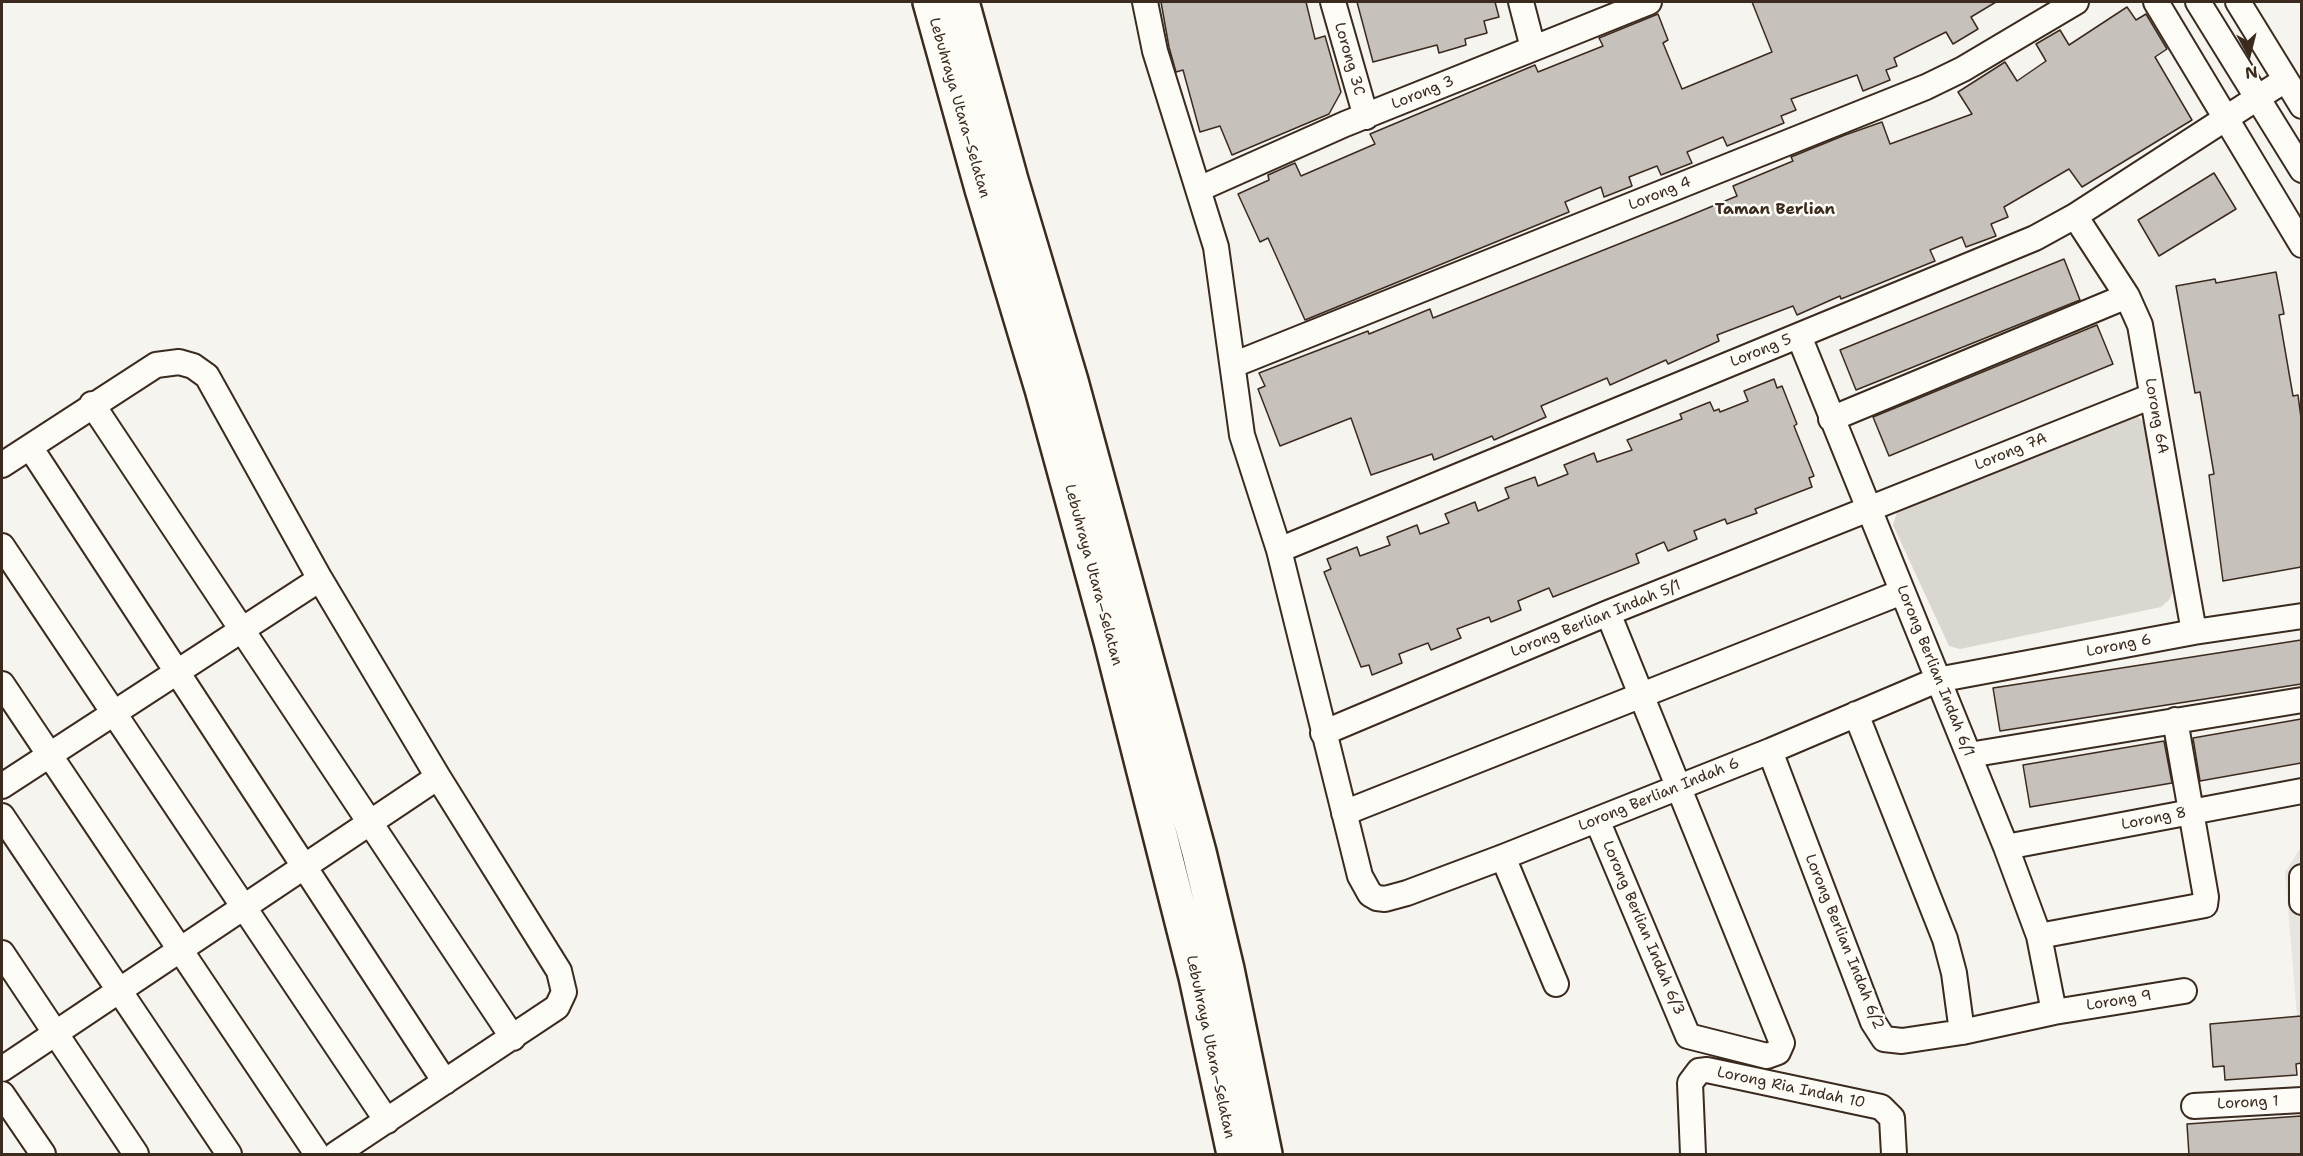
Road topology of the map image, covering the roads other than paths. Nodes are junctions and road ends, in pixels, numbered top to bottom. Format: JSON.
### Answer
{"nodes":[{"id":1,"x":930,"y":2,"type":"edge"},
{"id":2,"x":962,"y":2,"type":"edge"},
{"id":3,"x":1145,"y":2,"type":"edge"},
{"id":4,"x":1333,"y":2,"type":"edge"},
{"id":5,"x":1521,"y":2,"type":"edge"},
{"id":6,"x":1649,"y":2,"type":"edge"},
{"id":7,"x":2076,"y":2,"type":"edge"},
{"id":8,"x":2156,"y":2,"type":"edge"},
{"id":9,"x":2198,"y":2,"type":"edge"},
{"id":10,"x":2238,"y":2,"type":"edge"},
{"id":11,"x":1533,"y":48,"type":"junction"},
{"id":12,"x":2285,"y":80,"type":"junction"},
{"id":13,"x":2258,"y":98,"type":"junction"},
{"id":14,"x":2301,"y":106,"type":"edge"},
{"id":15,"x":1366,"y":117,"type":"junction"},
{"id":16,"x":2226,"y":119,"type":"junction"},
{"id":17,"x":2301,"y":170,"type":"edge"},
{"id":18,"x":1199,"y":189,"type":"junction"},
{"id":19,"x":2075,"y":216,"type":"junction"},
{"id":20,"x":2301,"y":245,"type":"edge"},
{"id":21,"x":2127,"y":296,"type":"junction"},
{"id":22,"x":1799,"y":336,"type":"junction"},
{"id":23,"x":1233,"y":365,"type":"junction"},
{"id":24,"x":2152,"y":396,"type":"junction"},
{"id":25,"x":92,"y":405,"type":"junction"},
{"id":26,"x":1831,"y":419,"type":"junction"},
{"id":27,"x":30,"y":447,"type":"junction"},
{"id":28,"x":2,"y":465,"type":"edge"},
{"id":29,"x":1870,"y":509,"type":"junction"},
{"id":30,"x":2,"y":546,"type":"edge"},
{"id":31,"x":1279,"y":550,"type":"junction"},
{"id":32,"x":320,"y":579,"type":"junction"},
{"id":33,"x":1902,"y":592,"type":"junction"},
{"id":34,"x":1608,"y":613,"type":"junction"},
{"id":35,"x":2301,"y":616,"type":"edge"},
{"id":36,"x":241,"y":630,"type":"junction"},
{"id":37,"x":2194,"y":632,"type":"junction"},
{"id":38,"x":177,"y":672,"type":"junction"},
{"id":39,"x":1937,"y":680,"type":"junction"},
{"id":40,"x":2,"y":684,"type":"edge"},
{"id":41,"x":1641,"y":697,"type":"junction"},
{"id":42,"x":2301,"y":700,"type":"edge"},
{"id":43,"x":112,"y":714,"type":"junction"},
{"id":44,"x":1856,"y":714,"type":"junction"},
{"id":45,"x":2175,"y":720,"type":"junction"},
{"id":46,"x":1323,"y":733,"type":"junction"},
{"id":47,"x":1770,"y":750,"type":"junction"},
{"id":48,"x":1969,"y":755,"type":"junction"},
{"id":49,"x":48,"y":756,"type":"junction"},
{"id":50,"x":438,"y":777,"type":"junction"},
{"id":51,"x":2,"y":786,"type":"edge"},
{"id":52,"x":1676,"y":786,"type":"junction"},
{"id":53,"x":2301,"y":791,"type":"edge"},
{"id":54,"x":2192,"y":812,"type":"junction"},
{"id":55,"x":1344,"y":813,"type":"junction"},
{"id":56,"x":2,"y":816,"type":"edge"},
{"id":57,"x":1597,"y":820,"type":"junction"},
{"id":58,"x":369,"y":823,"type":"junction"},
{"id":59,"x":2006,"y":847,"type":"junction"},
{"id":60,"x":1503,"y":857,"type":"junction"},
{"id":61,"x":304,"y":867,"type":"junction"},
{"id":62,"x":2301,"y":877,"type":"edge"},
{"id":63,"x":2301,"y":902,"type":"edge"},
{"id":64,"x":244,"y":907,"type":"junction"},
{"id":65,"x":2039,"y":936,"type":"junction"},
{"id":66,"x":179,"y":950,"type":"junction"},
{"id":67,"x":2,"y":953,"type":"edge"},
{"id":68,"x":1556,"y":984,"type":"dead end"},
{"id":69,"x":118,"y":991,"type":"junction"},
{"id":70,"x":2184,"y":991,"type":"dead end"},
{"id":71,"x":2054,"y":1012,"type":"junction"},
{"id":72,"x":1962,"y":1032,"type":"junction"},
{"id":73,"x":55,"y":1034,"type":"junction"},
{"id":74,"x":513,"y":1038,"type":"junction"},
{"id":75,"x":2,"y":1069,"type":"edge"},
{"id":76,"x":445,"y":1082,"type":"junction"},
{"id":77,"x":2,"y":1094,"type":"edge"},
{"id":78,"x":2301,"y":1100,"type":"edge"},
{"id":79,"x":2193,"y":1106,"type":"dead end"},
{"id":80,"x":387,"y":1121,"type":"junction"},
{"id":81,"x":43,"y":1155,"type":"edge"},
{"id":82,"x":136,"y":1155,"type":"edge"},
{"id":83,"x":229,"y":1155,"type":"edge"},
{"id":84,"x":317,"y":1155,"type":"edge"},
{"id":85,"x":336,"y":1155,"type":"edge"},
{"id":86,"x":1233,"y":1155,"type":"edge"},
{"id":87,"x":1265,"y":1155,"type":"edge"},
{"id":88,"x":1692,"y":1155,"type":"edge"},
{"id":89,"x":1894,"y":1155,"type":"edge"}],
"edges":[{"from":1,"to":86,"type":"highway","name":"Lebuhraya Utara–Selatan"},
{"from":2,"to":87,"type":"highway","name":"Lebuhraya Utara–Selatan"},
{"from":3,"to":18,"type":"street"},
{"from":4,"to":15,"type":"street","name":"Lorong 3C"},
{"from":5,"to":11,"type":"street"},
{"from":6,"to":11,"type":"street","name":"Lorong 3"},
{"from":7,"to":23,"type":"street","name":"Lorong 4"},
{"from":8,"to":16,"type":"street"},
{"from":9,"to":13,"type":"street"},
{"from":10,"to":12,"type":"street"},
{"from":11,"to":15,"type":"street","name":"Lorong 3"},
{"from":12,"to":13,"type":"street","name":"Lorong 5"},
{"from":12,"to":14,"type":"street"},
{"from":13,"to":16,"type":"street","name":"Lorong 5"},
{"from":13,"to":17,"type":"street"},
{"from":15,"to":18,"type":"street","name":"Lorong 3"},
{"from":16,"to":19,"type":"street","name":"Lorong 5"},
{"from":16,"to":20,"type":"street"},
{"from":18,"to":23,"type":"street"},
{"from":19,"to":21,"type":"street","name":"Lorong 6A"},
{"from":19,"to":22,"type":"street","name":"Lorong 5"},
{"from":21,"to":24,"type":"street","name":"Lorong 6A"},
{"from":21,"to":26,"type":"street"},
{"from":22,"to":26,"type":"street","name":"Lorong Berlian Indah 6/1"},
{"from":22,"to":31,"type":"street","name":"Lorong 5"},
{"from":23,"to":31,"type":"street"},
{"from":24,"to":29,"type":"street","name":"Lorong 7A"},
{"from":24,"to":37,"type":"street","name":"Lorong 6A"},
{"from":25,"to":27,"type":"street"},
{"from":25,"to":32,"type":"street"},
{"from":25,"to":36,"type":"street"},
{"from":26,"to":29,"type":"street","name":"Lorong Berlian Indah 6/1"},
{"from":27,"to":28,"type":"street"},
{"from":27,"to":38,"type":"street"},
{"from":29,"to":33,"type":"street","name":"Lorong Berlian Indah 6/1"},
{"from":29,"to":34,"type":"street","name":"Lorong Berlian Indah 5/1"},
{"from":30,"to":43,"type":"street"},
{"from":31,"to":46,"type":"street"},
{"from":32,"to":36,"type":"street"},
{"from":32,"to":50,"type":"street"},
{"from":33,"to":39,"type":"street","name":"Lorong Berlian Indah 6/1"},
{"from":33,"to":41,"type":"street"},
{"from":34,"to":41,"type":"street"},
{"from":34,"to":46,"type":"street","name":"Lorong Berlian Indah 5/1"},
{"from":35,"to":37,"type":"street","name":"Lorong 6"},
{"from":36,"to":38,"type":"street"},
{"from":36,"to":58,"type":"street"},
{"from":37,"to":39,"type":"street","name":"Lorong 6"},
{"from":38,"to":43,"type":"street"},
{"from":38,"to":61,"type":"street"},
{"from":39,"to":44,"type":"street","name":"Lorong Berlian Indah 6"},
{"from":39,"to":48,"type":"street","name":"Lorong Berlian Indah 6/1"},
{"from":40,"to":49,"type":"street"},
{"from":41,"to":52,"type":"street"},
{"from":41,"to":55,"type":"street"},
{"from":42,"to":45,"type":"street"},
{"from":43,"to":49,"type":"street"},
{"from":43,"to":64,"type":"street"},
{"from":44,"to":47,"type":"street","name":"Lorong Berlian Indah 6"},
{"from":44,"to":72,"type":"street"},
{"from":45,"to":48,"type":"street"},
{"from":45,"to":54,"type":"street"},
{"from":46,"to":55,"type":"street"},
{"from":47,"to":52,"type":"street","name":"Lorong Berlian Indah 6"},
{"from":47,"to":72,"type":"street","name":"Lorong Berlian Indah 6/2"},
{"from":48,"to":59,"type":"street","name":"Lorong Berlian Indah 6/1"},
{"from":49,"to":51,"type":"street"},
{"from":49,"to":66,"type":"street"},
{"from":50,"to":58,"type":"street"},
{"from":50,"to":74,"type":"street"},
{"from":52,"to":57,"type":"street","name":"Lorong Berlian Indah 6"},
{"from":52,"to":57,"type":"street","name":"Lorong Berlian Indah 6/3"},
{"from":53,"to":54,"type":"street","name":"Lorong 8"},
{"from":54,"to":59,"type":"street","name":"Lorong 8"},
{"from":54,"to":65,"type":"street"},
{"from":55,"to":60,"type":"street","name":"Lorong Berlian Indah 6"},
{"from":56,"to":69,"type":"street"},
{"from":57,"to":60,"type":"street","name":"Lorong Berlian Indah 6"},
{"from":58,"to":61,"type":"street"},
{"from":58,"to":74,"type":"street"},
{"from":59,"to":65,"type":"street","name":"Lorong Berlian Indah 6/1"},
{"from":60,"to":68,"type":"street"},
{"from":61,"to":64,"type":"street"},
{"from":61,"to":76,"type":"street"},
{"from":62,"to":63,"type":"street"},
{"from":64,"to":66,"type":"street"},
{"from":64,"to":80,"type":"street"},
{"from":65,"to":71,"type":"street","name":"Lorong Berlian Indah 6/1"},
{"from":66,"to":69,"type":"street"},
{"from":66,"to":84,"type":"street"},
{"from":67,"to":73,"type":"street"},
{"from":69,"to":73,"type":"street"},
{"from":69,"to":83,"type":"street"},
{"from":70,"to":71,"type":"street","name":"Lorong 9"},
{"from":71,"to":72,"type":"street","name":"Lorong Berlian Indah 6/2"},
{"from":73,"to":75,"type":"street"},
{"from":73,"to":82,"type":"street"},
{"from":74,"to":76,"type":"street"},
{"from":76,"to":80,"type":"street"},
{"from":77,"to":81,"type":"street"},
{"from":78,"to":79,"type":"street","name":"Lorong 1"},
{"from":80,"to":85,"type":"street"},
{"from":88,"to":89,"type":"street","name":"Lorong Ria Indah 10"}]}
